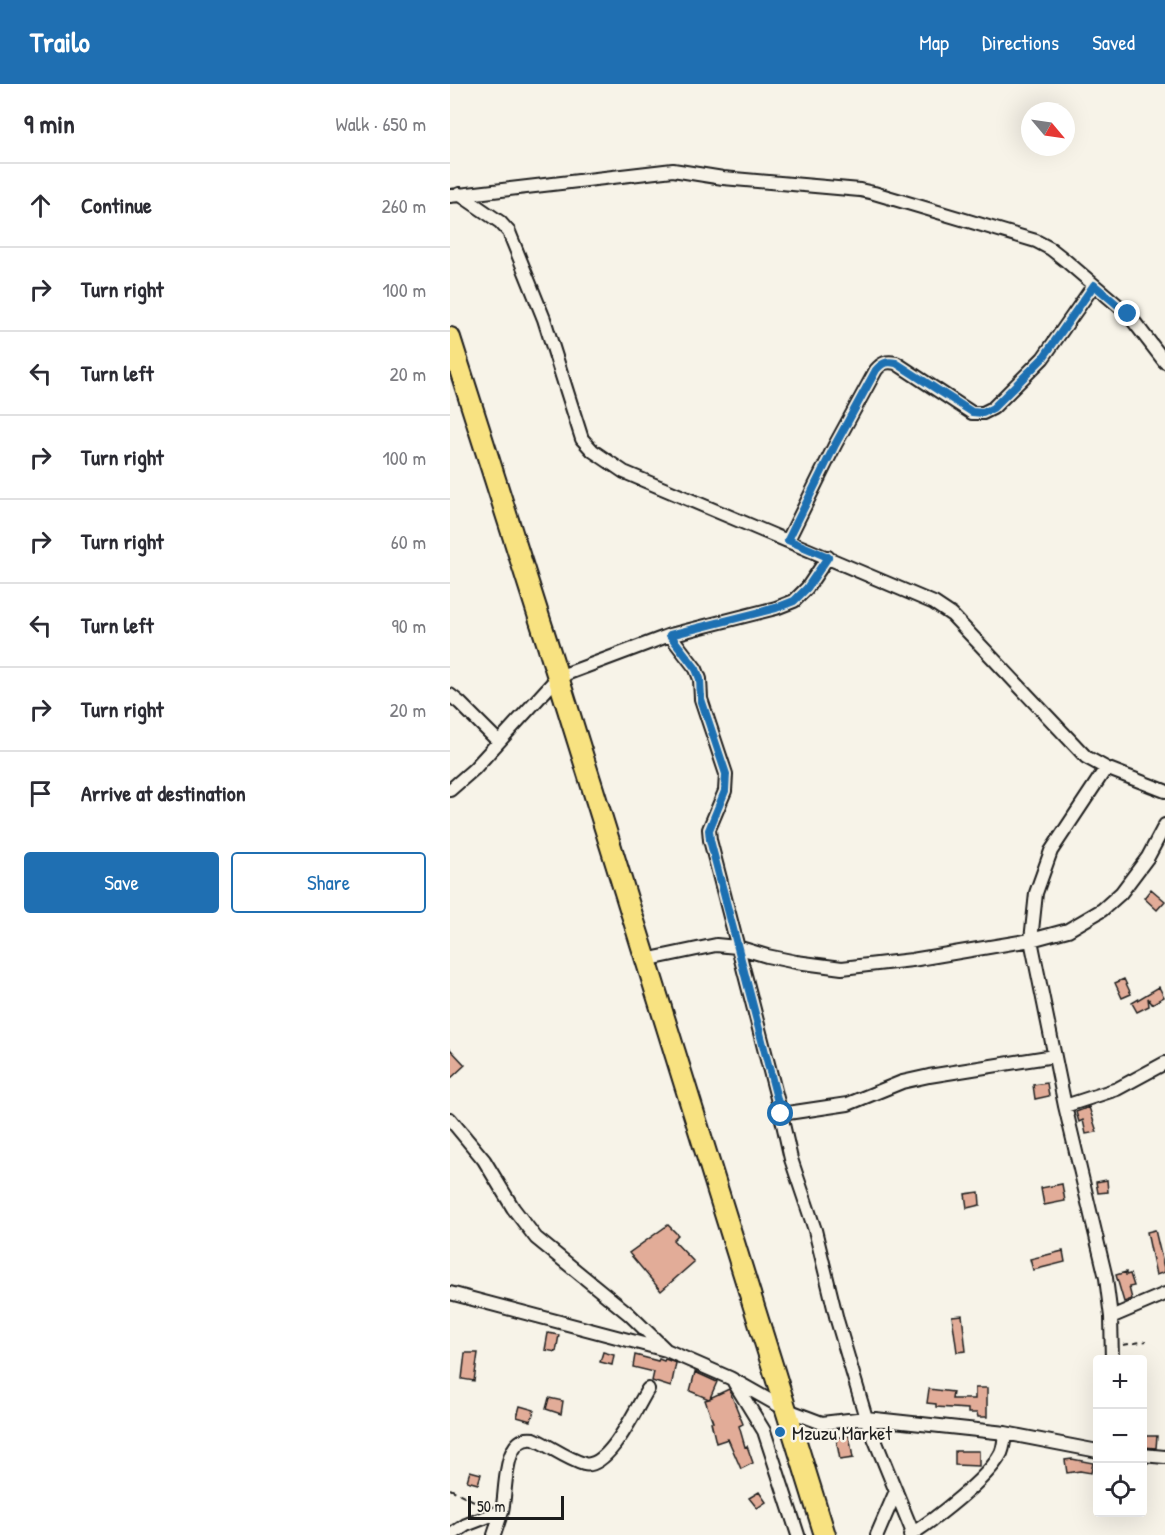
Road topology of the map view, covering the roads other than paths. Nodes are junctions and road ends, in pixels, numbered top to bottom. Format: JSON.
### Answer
{"nodes":[{"id":1,"x":455,"y":195,"type":"edge"},
{"id":2,"x":1094,"y":285,"type":"junction"},
{"id":3,"x":450,"y":338,"type":"edge"},
{"id":4,"x":1165,"y":362,"type":"edge"},
{"id":5,"x":788,"y":540,"type":"junction"},
{"id":6,"x":828,"y":557,"type":"junction"},
{"id":7,"x":670,"y":635,"type":"junction"},
{"id":8,"x":558,"y":677,"type":"junction"},
{"id":9,"x":450,"y":695,"type":"edge"},
{"id":10,"x":498,"y":741,"type":"junction"},
{"id":11,"x":1106,"y":768,"type":"junction"},
{"id":12,"x":450,"y":790,"type":"edge"},
{"id":13,"x":1165,"y":791,"type":"edge"},
{"id":14,"x":1165,"y":825,"type":"edge"},
{"id":15,"x":1031,"y":940,"type":"junction"},
{"id":16,"x":737,"y":947,"type":"junction"},
{"id":17,"x":645,"y":960,"type":"junction"},
{"id":18,"x":1054,"y":1056,"type":"junction"},
{"id":19,"x":1165,"y":1063,"type":"edge"},
{"id":20,"x":1065,"y":1106,"type":"junction"},
{"id":21,"x":781,"y":1114,"type":"junction"},
{"id":22,"x":450,"y":1119,"type":"edge"},
{"id":23,"x":450,"y":1293,"type":"edge"},
{"id":24,"x":1165,"y":1294,"type":"edge"},
{"id":25,"x":1111,"y":1317,"type":"junction"},
{"id":26,"x":666,"y":1350,"type":"junction"},
{"id":27,"x":1112,"y":1353,"type":"edge"},
{"id":28,"x":730,"y":1378,"type":"junction"},
{"id":29,"x":648,"y":1389,"type":"dead end"},
{"id":30,"x":785,"y":1409,"type":"junction"},
{"id":31,"x":866,"y":1418,"type":"junction"},
{"id":32,"x":1005,"y":1433,"type":"junction"},
{"id":33,"x":1093,"y":1450,"type":"edge"},
{"id":34,"x":1147,"y":1455,"type":"edge"},
{"id":35,"x":1165,"y":1456,"type":"edge"},
{"id":36,"x":896,"y":1491,"type":"junction"},
{"id":37,"x":498,"y":1512,"type":"junction"},
{"id":38,"x":911,"y":1534,"type":"edge"},
{"id":39,"x":451,"y":1535,"type":"edge"},
{"id":40,"x":494,"y":1535,"type":"edge"},
{"id":41,"x":798,"y":1535,"type":"edge"},
{"id":42,"x":825,"y":1535,"type":"edge"},
{"id":43,"x":877,"y":1535,"type":"edge"}],
"edges":[{"from":1,"to":2,"type":"street"},
{"from":1,"to":5,"type":"street"},
{"from":2,"to":4,"type":"street"},
{"from":2,"to":5,"type":"street"},
{"from":3,"to":8,"type":"highway"},
{"from":5,"to":6,"type":"street"},
{"from":6,"to":7,"type":"street"},
{"from":6,"to":11,"type":"street"},
{"from":7,"to":8,"type":"street"},
{"from":7,"to":16,"type":"street"},
{"from":8,"to":10,"type":"street"},
{"from":8,"to":17,"type":"highway"},
{"from":9,"to":10,"type":"street"},
{"from":10,"to":12,"type":"street"},
{"from":11,"to":13,"type":"street"},
{"from":11,"to":15,"type":"street"},
{"from":14,"to":15,"type":"street"},
{"from":15,"to":16,"type":"street"},
{"from":15,"to":18,"type":"street"},
{"from":16,"to":17,"type":"street"},
{"from":16,"to":21,"type":"street"},
{"from":17,"to":30,"type":"highway"},
{"from":18,"to":20,"type":"street"},
{"from":18,"to":21,"type":"street"},
{"from":19,"to":20,"type":"street"},
{"from":20,"to":25,"type":"street"},
{"from":21,"to":31,"type":"street"},
{"from":22,"to":26,"type":"street"},
{"from":23,"to":26,"type":"street"},
{"from":24,"to":25,"type":"street"},
{"from":25,"to":27,"type":"street"},
{"from":26,"to":28,"type":"street"},
{"from":28,"to":30,"type":"street"},
{"from":28,"to":41,"type":"street"},
{"from":29,"to":37,"type":"street"},
{"from":30,"to":31,"type":"street"},
{"from":30,"to":42,"type":"highway"},
{"from":31,"to":32,"type":"street"},
{"from":31,"to":36,"type":"street"},
{"from":32,"to":33,"type":"street"},
{"from":32,"to":38,"type":"street"},
{"from":34,"to":35,"type":"street"},
{"from":36,"to":38,"type":"street"},
{"from":36,"to":43,"type":"street"},
{"from":37,"to":39,"type":"street"},
{"from":37,"to":40,"type":"street"}]}
